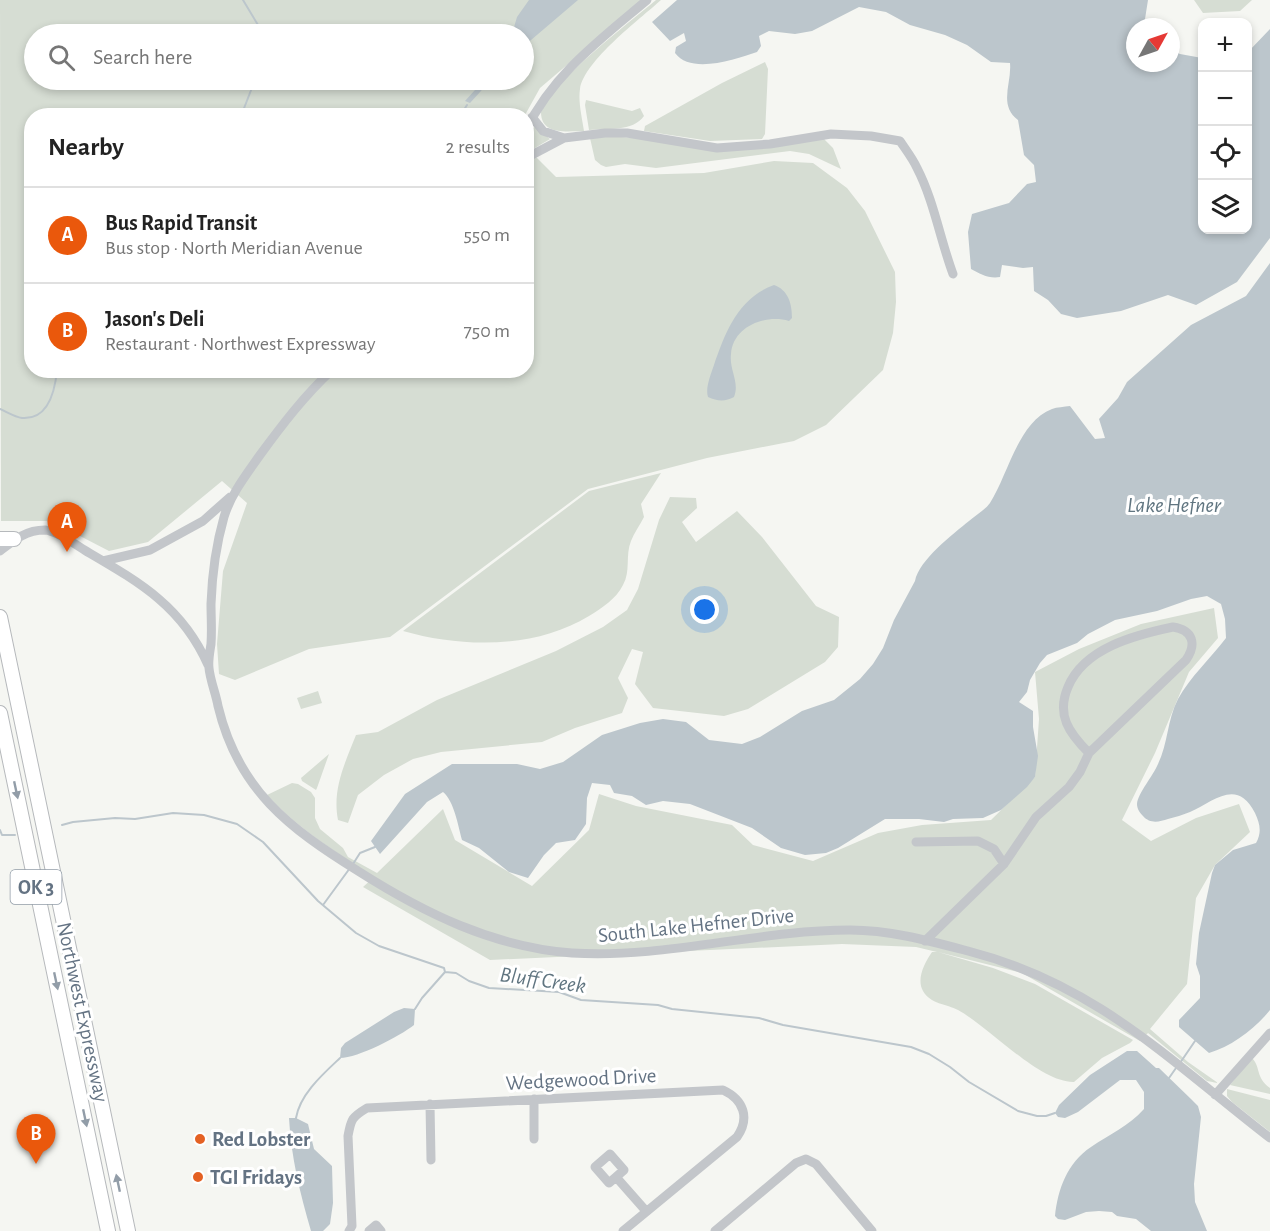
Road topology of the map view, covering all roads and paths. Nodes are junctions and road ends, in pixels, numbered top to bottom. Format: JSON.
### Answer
{"nodes":[{"id":1,"x":647,"y":0,"type":"edge"},
{"id":2,"x":534,"y":114,"type":"edge"},
{"id":3,"x":534,"y":120,"type":"edge"},
{"id":4,"x":564,"y":138,"type":"junction"},
{"id":5,"x":534,"y":154,"type":"edge"},
{"id":6,"x":953,"y":274,"type":"dead end"},
{"id":7,"x":323,"y":378,"type":"edge"},
{"id":8,"x":231,"y":496,"type":"junction"},
{"id":9,"x":7,"y":539,"type":"edge"},
{"id":10,"x":0,"y":551,"type":"edge"},
{"id":11,"x":103,"y":561,"type":"junction"},
{"id":12,"x":0,"y":617,"type":"edge"},
{"id":13,"x":208,"y":668,"type":"junction"},
{"id":14,"x":0,"y":713,"type":"edge"},
{"id":15,"x":1089,"y":753,"type":"junction"},
{"id":16,"x":916,"y":842,"type":"dead end"},
{"id":17,"x":1004,"y":864,"type":"junction"},
{"id":18,"x":925,"y":941,"type":"junction"},
{"id":19,"x":1270,"y":1033,"type":"edge"},
{"id":20,"x":1215,"y":1095,"type":"junction"},
{"id":21,"x":534,"y":1099,"type":"junction"},
{"id":22,"x":430,"y":1104,"type":"junction"},
{"id":23,"x":1270,"y":1138,"type":"edge"},
{"id":24,"x":534,"y":1139,"type":"dead end"},
{"id":25,"x":431,"y":1160,"type":"dead end"},
{"id":26,"x":616,"y":1178,"type":"dead end"},
{"id":27,"x":646,"y":1211,"type":"junction"},
{"id":28,"x":353,"y":1229,"type":"edge"},
{"id":29,"x":108,"y":1231,"type":"edge"},
{"id":30,"x":128,"y":1231,"type":"edge"},
{"id":31,"x":369,"y":1231,"type":"edge"},
{"id":32,"x":381,"y":1231,"type":"edge"},
{"id":33,"x":623,"y":1231,"type":"edge"},
{"id":34,"x":715,"y":1231,"type":"edge"},
{"id":35,"x":872,"y":1231,"type":"edge"}],
"edges":[{"from":1,"to":2,"type":"street"},
{"from":3,"to":4,"type":"street"},
{"from":4,"to":5,"type":"street"},
{"from":4,"to":6,"type":"street"},
{"from":7,"to":8,"type":"street","name":"South Lake Hefner Drive"},
{"from":8,"to":11,"type":"street"},
{"from":8,"to":13,"type":"street","name":"South Lake Hefner Drive"},
{"from":9,"to":10,"type":"street"},
{"from":9,"to":11,"type":"street"},
{"from":11,"to":13,"type":"street"},
{"from":30,"to":12,"type":"highway","name":"Northwest Expressway","number":"OK 3","one_way":true},
{"from":13,"to":18,"type":"street","name":"South Lake Hefner Drive"},
{"from":14,"to":29,"type":"highway","name":"Northwest Expressway","number":"OK 3","one_way":true},
{"from":15,"to":15,"type":"street"},
{"from":15,"to":17,"type":"street"},
{"from":16,"to":17,"type":"street"},
{"from":17,"to":18,"type":"street"},
{"from":18,"to":20,"type":"street","name":"South Lake Hefner Drive"},
{"from":19,"to":20,"type":"street"},
{"from":20,"to":23,"type":"street","name":"South Lake Hefner Drive"},
{"from":21,"to":22,"type":"street","name":"Wedgewood Drive"},
{"from":21,"to":24,"type":"street"},
{"from":21,"to":27,"type":"street","name":"Wedgewood Drive"},
{"from":22,"to":25,"type":"street"},
{"from":22,"to":28,"type":"street","name":"Wedgewood Drive"},
{"from":26,"to":27,"type":"street"},
{"from":27,"to":33,"type":"street","name":"Wedgewood Drive"},
{"from":31,"to":32,"type":"street"},
{"from":34,"to":35,"type":"street"}]}
